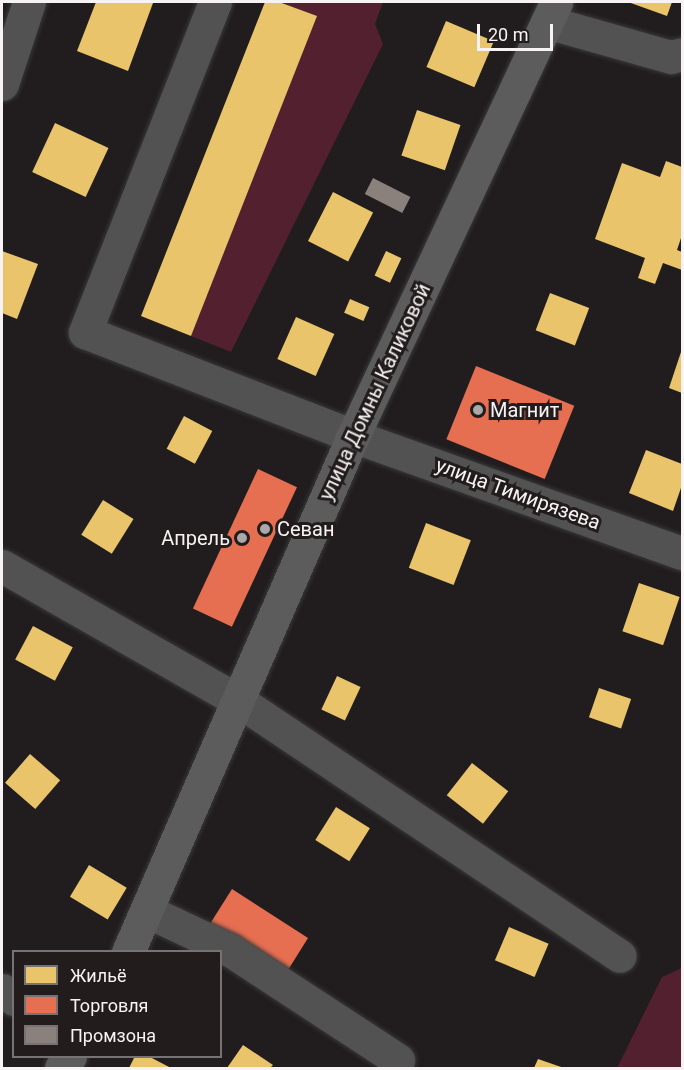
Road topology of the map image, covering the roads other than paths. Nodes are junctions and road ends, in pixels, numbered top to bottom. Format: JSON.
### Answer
{"nodes":[{"id":1,"x":29,"y":2,"type":"edge"},
{"id":2,"x":214,"y":2,"type":"edge"},
{"id":3,"x":552,"y":12,"type":"edge"},
{"id":4,"x":682,"y":54,"type":"edge"},
{"id":5,"x":2,"y":84,"type":"edge"},
{"id":6,"x":353,"y":436,"type":"junction"},
{"id":7,"x":682,"y":553,"type":"edge"},
{"id":8,"x":2,"y":566,"type":"edge"},
{"id":9,"x":239,"y":701,"type":"junction"},
{"id":10,"x":147,"y":911,"type":"junction"},
{"id":11,"x":128,"y":950,"type":"edge"},
{"id":12,"x":620,"y":956,"type":"dead end"},
{"id":13,"x":398,"y":1060,"type":"dead end"}],
"edges":[{"from":1,"to":5,"type":"street"},
{"from":2,"to":6,"type":"street","name":"улица Тимирязева"},
{"from":3,"to":4,"type":"street"},
{"from":3,"to":6,"type":"main road","name":"улица Домны Каликовой"},
{"from":6,"to":7,"type":"street","name":"улица Тимирязева"},
{"from":6,"to":9,"type":"main road","name":"улица Домны Каликовой"},
{"from":8,"to":9,"type":"street"},
{"from":9,"to":10,"type":"main road","name":"улица Домны Каликовой"},
{"from":9,"to":12,"type":"street"},
{"from":10,"to":11,"type":"main road","name":"улица Домны Каликовой"},
{"from":10,"to":13,"type":"street"}]}
